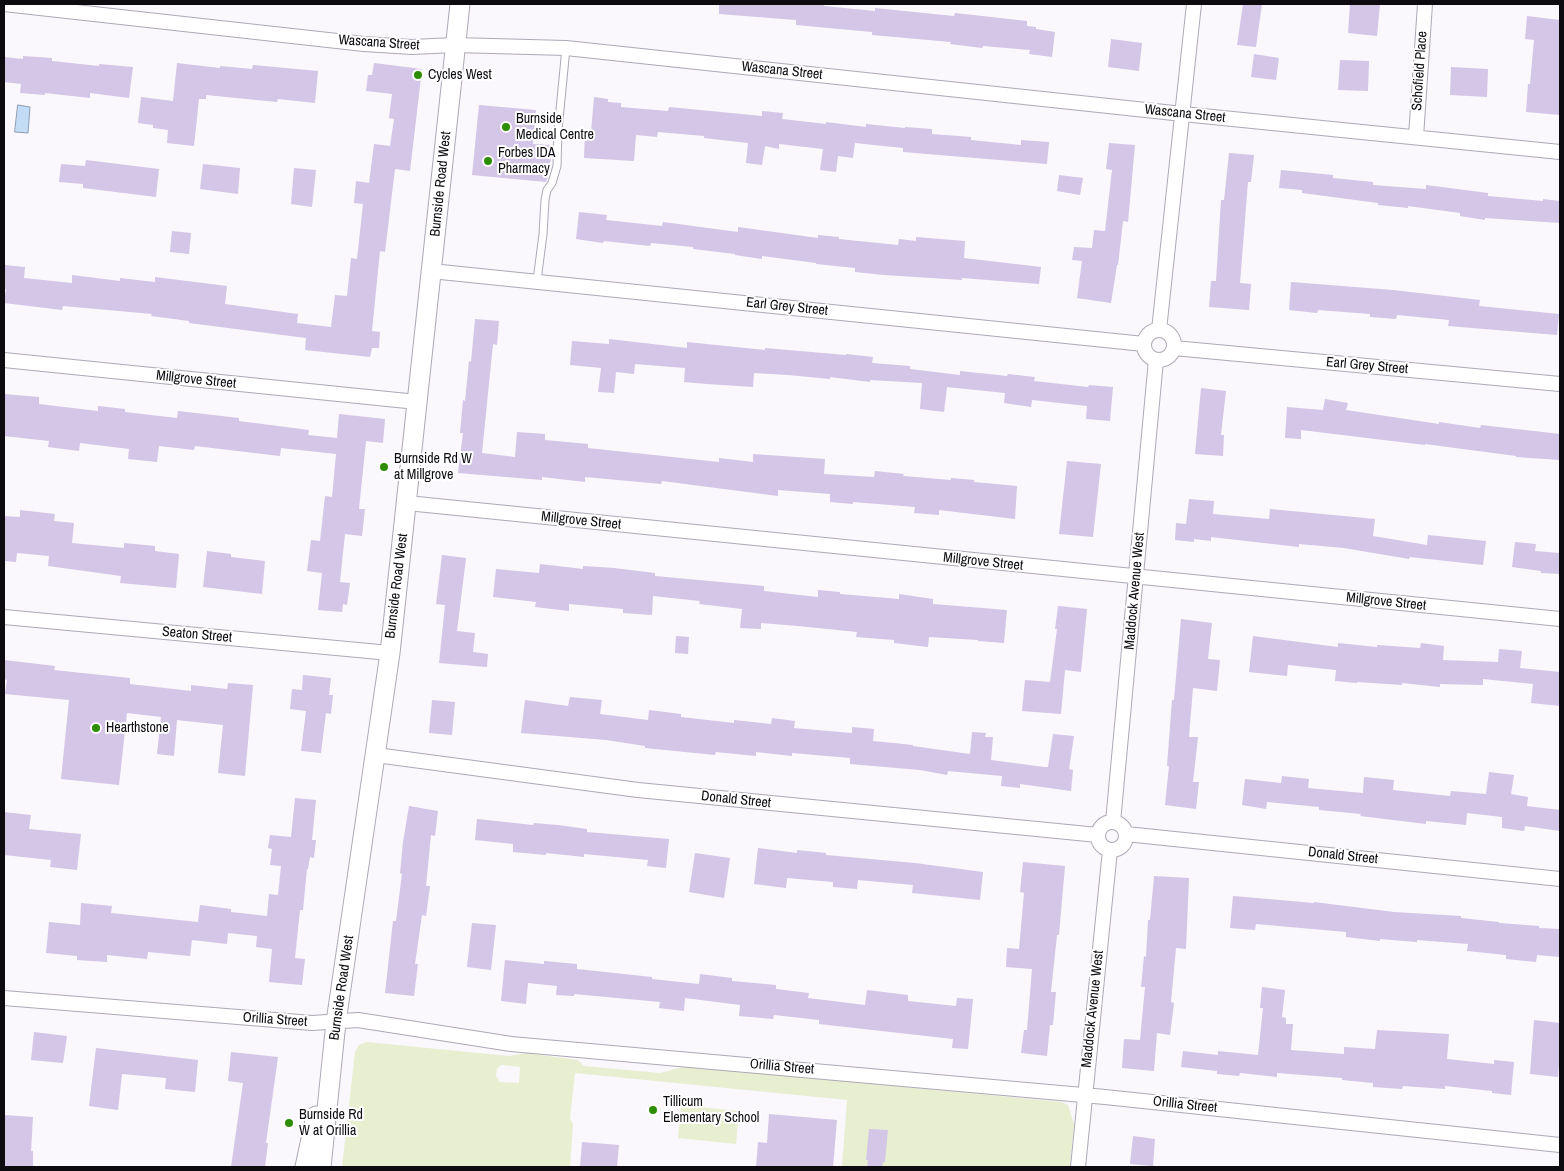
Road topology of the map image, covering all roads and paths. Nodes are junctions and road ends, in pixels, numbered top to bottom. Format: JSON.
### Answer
{"nodes":[{"id":1,"x":4,"y":4,"type":"edge"},
{"id":2,"x":460,"y":4,"type":"edge"},
{"id":3,"x":1194,"y":4,"type":"edge"},
{"id":4,"x":1425,"y":4,"type":"edge"},
{"id":5,"x":455,"y":45,"type":"junction"},
{"id":6,"x":566,"y":48,"type":"junction"},
{"id":7,"x":1183,"y":114,"type":"junction"},
{"id":8,"x":1416,"y":138,"type":"junction"},
{"id":9,"x":1560,"y":152,"type":"edge"},
{"id":10,"x":431,"y":271,"type":"junction"},
{"id":11,"x":537,"y":281,"type":"junction"},
{"id":12,"x":1159,"y":330,"type":"junction"},
{"id":13,"x":1144,"y":344,"type":"junction"},
{"id":14,"x":1174,"y":348,"type":"junction"},
{"id":15,"x":4,"y":360,"type":"edge"},
{"id":16,"x":1156,"y":360,"type":"junction"},
{"id":17,"x":1560,"y":384,"type":"edge"},
{"id":18,"x":418,"y":402,"type":"junction"},
{"id":19,"x":407,"y":504,"type":"junction"},
{"id":20,"x":1137,"y":577,"type":"junction"},
{"id":21,"x":4,"y":617,"type":"edge"},
{"id":22,"x":1560,"y":619,"type":"edge"},
{"id":23,"x":390,"y":653,"type":"junction"},
{"id":24,"x":376,"y":755,"type":"junction"},
{"id":25,"x":1113,"y":822,"type":"junction"},
{"id":26,"x":1126,"y":834,"type":"junction"},
{"id":27,"x":1098,"y":835,"type":"junction"},
{"id":28,"x":1110,"y":850,"type":"junction"},
{"id":29,"x":1560,"y":879,"type":"edge"},
{"id":30,"x":4,"y":998,"type":"edge"},
{"id":31,"x":336,"y":1022,"type":"junction"},
{"id":32,"x":1085,"y":1096,"type":"junction"},
{"id":33,"x":1560,"y":1145,"type":"edge"},
{"id":34,"x":305,"y":1167,"type":"edge"},
{"id":35,"x":321,"y":1167,"type":"edge"},
{"id":36,"x":1078,"y":1167,"type":"edge"}],
"edges":[{"from":1,"to":5,"type":"street","name":"Wascana Street"},
{"from":2,"to":5,"type":"main road","name":"Burnside Road West"},
{"from":3,"to":7,"type":"street"},
{"from":4,"to":8,"type":"street","name":"Schofield Place"},
{"from":5,"to":6,"type":"street","name":"Wascana Street"},
{"from":5,"to":10,"type":"main road","name":"Burnside Road West"},
{"from":6,"to":7,"type":"street","name":"Wascana Street"},
{"from":6,"to":11,"type":"lane"},
{"from":7,"to":8,"type":"street","name":"Wascana Street"},
{"from":7,"to":12,"type":"street"},
{"from":8,"to":9,"type":"street","name":"Wascana Street"},
{"from":10,"to":11,"type":"street","name":"Earl Grey Street"},
{"from":10,"to":18,"type":"main road","name":"Burnside Road West"},
{"from":11,"to":13,"type":"street","name":"Earl Grey Street"},
{"from":12,"to":13,"type":"street"},
{"from":12,"to":14,"type":"street"},
{"from":13,"to":16,"type":"street"},
{"from":14,"to":16,"type":"street"},
{"from":14,"to":17,"type":"street","name":"Earl Grey Street"},
{"from":15,"to":18,"type":"street","name":"Millgrove Street"},
{"from":16,"to":20,"type":"street","name":"Maddock Avenue West"},
{"from":18,"to":19,"type":"main road","name":"Burnside Road West"},
{"from":19,"to":20,"type":"street","name":"Millgrove Street"},
{"from":19,"to":23,"type":"main road","name":"Burnside Road West"},
{"from":20,"to":22,"type":"street","name":"Millgrove Street"},
{"from":20,"to":25,"type":"street","name":"Maddock Avenue West"},
{"from":21,"to":23,"type":"street","name":"Seaton Street"},
{"from":23,"to":24,"type":"main road","name":"Burnside Road West"},
{"from":24,"to":27,"type":"street","name":"Donald Street"},
{"from":24,"to":31,"type":"main road","name":"Burnside Road West"},
{"from":25,"to":26,"type":"street"},
{"from":25,"to":27,"type":"street"},
{"from":26,"to":28,"type":"street"},
{"from":26,"to":29,"type":"street","name":"Donald Street"},
{"from":27,"to":28,"type":"street"},
{"from":28,"to":32,"type":"street","name":"Maddock Avenue West"},
{"from":30,"to":31,"type":"street","name":"Orillia Street"},
{"from":31,"to":32,"type":"street","name":"Orillia Street"},
{"from":31,"to":34,"type":"main road"},
{"from":31,"to":35,"type":"main road","name":"Burnside Road West"},
{"from":32,"to":33,"type":"street","name":"Orillia Street"},
{"from":32,"to":36,"type":"street","name":"Maddock Avenue West"}]}
